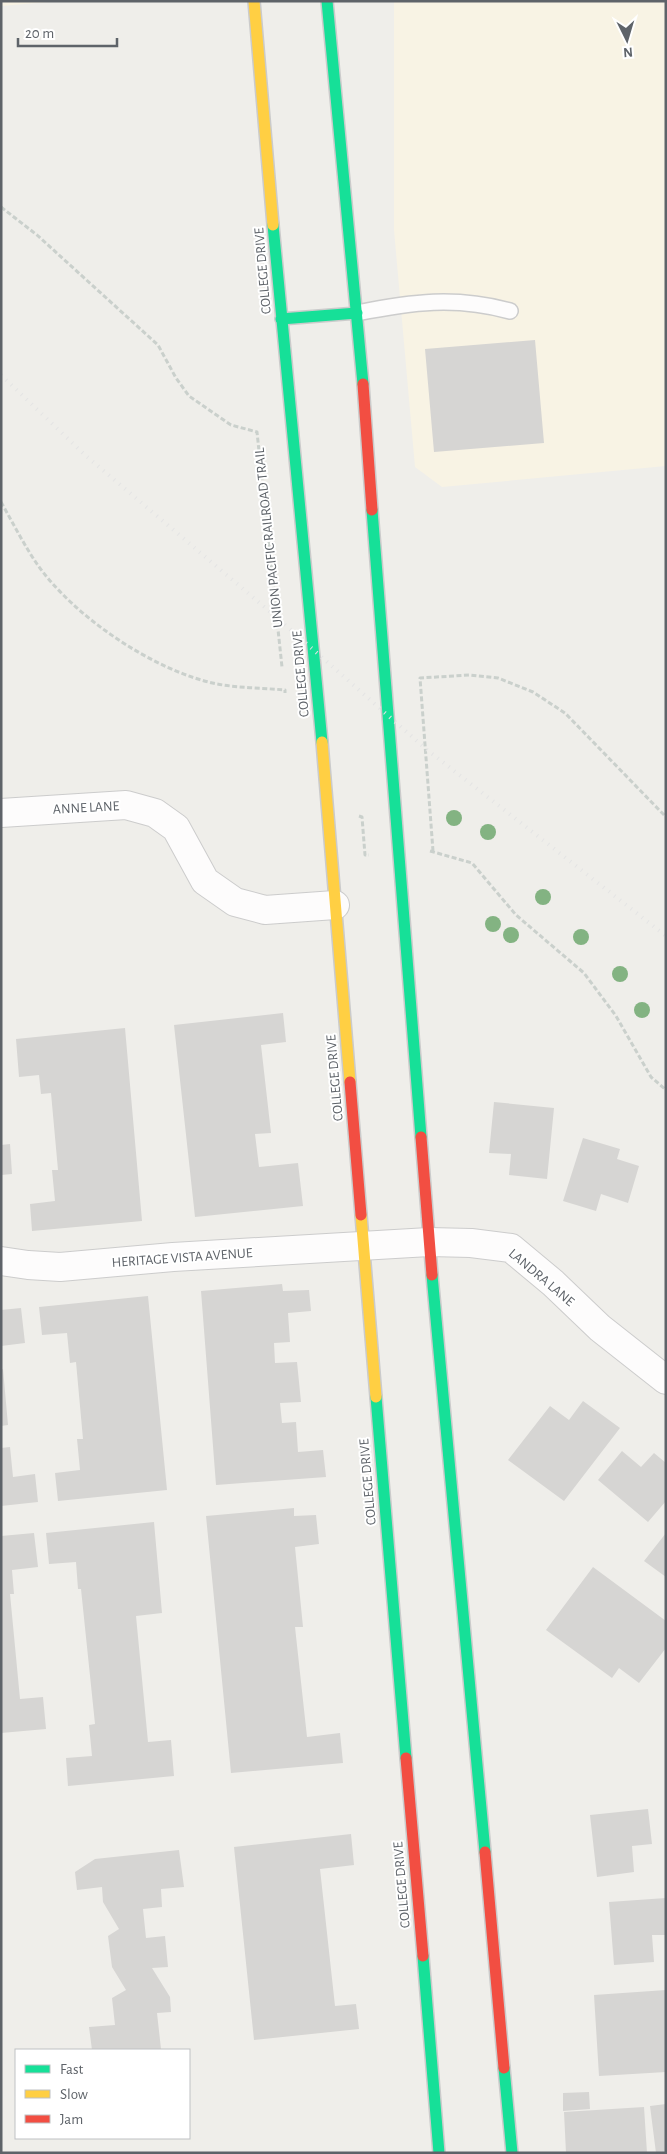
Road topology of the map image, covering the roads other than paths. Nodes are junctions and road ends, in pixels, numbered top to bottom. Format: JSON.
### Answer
{"nodes":[{"id":1,"x":254,"y":1,"type":"edge"},
{"id":2,"x":327,"y":1,"type":"edge"},
{"id":3,"x":510,"y":311,"type":"dead end"},
{"id":4,"x":357,"y":313,"type":"junction"},
{"id":5,"x":281,"y":318,"type":"junction"},
{"id":6,"x":1,"y":813,"type":"edge"},
{"id":7,"x":335,"y":905,"type":"junction"},
{"id":8,"x":430,"y":1242,"type":"junction"},
{"id":9,"x":363,"y":1246,"type":"junction"},
{"id":10,"x":1,"y":1261,"type":"edge"},
{"id":11,"x":666,"y":1380,"type":"edge"},
{"id":12,"x":439,"y":2153,"type":"edge"},
{"id":13,"x":512,"y":2153,"type":"edge"}],
"edges":[{"from":1,"to":5,"type":"main road","name":"COLLEGE DRIVE"},
{"from":2,"to":4,"type":"main road"},
{"from":3,"to":4,"type":"lane"},
{"from":4,"to":5,"type":"main road"},
{"from":4,"to":8,"type":"main road"},
{"from":5,"to":7,"type":"main road","name":"COLLEGE DRIVE"},
{"from":6,"to":7,"type":"street","name":"ANNE LANE"},
{"from":7,"to":9,"type":"main road","name":"COLLEGE DRIVE"},
{"from":8,"to":9,"type":"street","name":"LANDRA LANE"},
{"from":8,"to":11,"type":"street","name":"LANDRA LANE"},
{"from":8,"to":13,"type":"main road"},
{"from":9,"to":10,"type":"street","name":"HERITAGE VISTA AVENUE"},
{"from":9,"to":12,"type":"main road","name":"COLLEGE DRIVE"}]}
